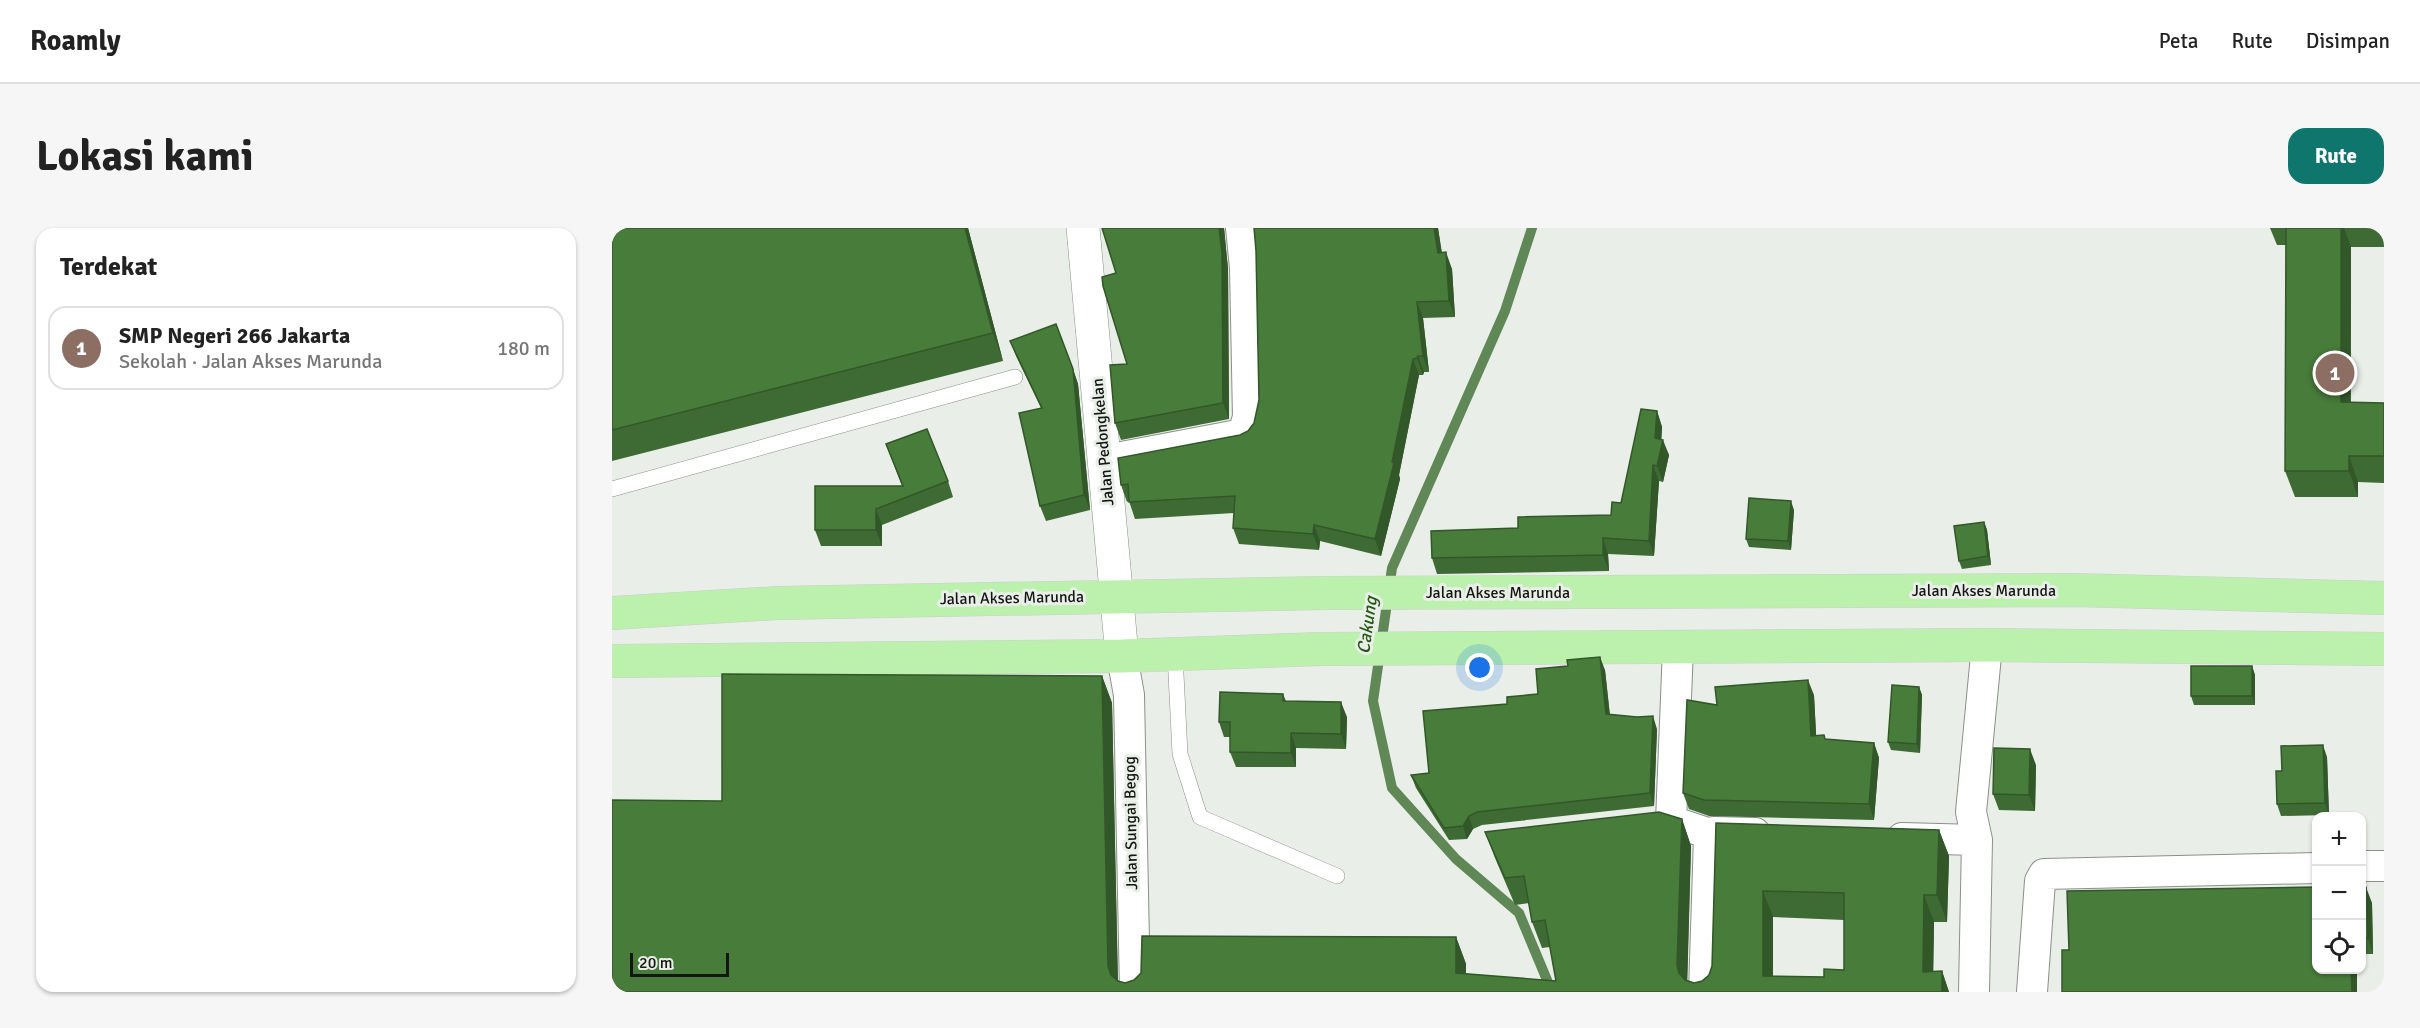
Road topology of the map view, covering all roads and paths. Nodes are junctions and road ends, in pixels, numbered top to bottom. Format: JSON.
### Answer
{"nodes":[{"id":1,"x":1083,"y":228,"type":"edge"},
{"id":2,"x":1241,"y":228,"type":"edge"},
{"id":3,"x":1015,"y":377,"type":"dead end"},
{"id":4,"x":1106,"y":460,"type":"junction"},
{"id":5,"x":612,"y":489,"type":"edge"},
{"id":6,"x":1116,"y":597,"type":"junction"},
{"id":7,"x":2384,"y":598,"type":"edge"},
{"id":8,"x":612,"y":613,"type":"edge"},
{"id":9,"x":1987,"y":645,"type":"junction"},
{"id":10,"x":1678,"y":648,"type":"junction"},
{"id":11,"x":2384,"y":648,"type":"edge"},
{"id":12,"x":1175,"y":654,"type":"junction"},
{"id":13,"x":1122,"y":656,"type":"junction"},
{"id":14,"x":612,"y":662,"type":"edge"},
{"id":15,"x":1710,"y":834,"type":"junction"},
{"id":16,"x":1785,"y":834,"type":"edge"},
{"id":17,"x":1869,"y":837,"type":"edge"},
{"id":18,"x":1977,"y":840,"type":"junction"},
{"id":19,"x":2366,"y":866,"type":"edge"},
{"id":20,"x":2384,"y":866,"type":"edge"},
{"id":21,"x":2312,"y":867,"type":"edge"},
{"id":22,"x":1337,"y":876,"type":"dead end"},
{"id":23,"x":1135,"y":992,"type":"edge"},
{"id":24,"x":1704,"y":992,"type":"edge"},
{"id":25,"x":1974,"y":992,"type":"edge"},
{"id":26,"x":2032,"y":992,"type":"edge"}],
"edges":[{"from":1,"to":4,"type":"street","name":"Jalan Pedongkelan"},
{"from":2,"to":4,"type":"street"},
{"from":3,"to":5,"type":"lane"},
{"from":4,"to":6,"type":"street","name":"Jalan Pedongkelan"},
{"from":6,"to":7,"type":"main road","name":"Jalan Akses Marunda"},
{"from":6,"to":8,"type":"main road","name":"Jalan Akses Marunda"},
{"from":6,"to":13,"type":"street","name":"Jalan Pedongkelan"},
{"from":9,"to":10,"type":"main road"},
{"from":9,"to":11,"type":"main road"},
{"from":9,"to":18,"type":"street"},
{"from":10,"to":12,"type":"main road"},
{"from":10,"to":15,"type":"street"},
{"from":12,"to":13,"type":"main road"},
{"from":12,"to":22,"type":"lane"},
{"from":13,"to":14,"type":"main road"},
{"from":13,"to":23,"type":"street","name":"Jalan Sungai Begog"},
{"from":15,"to":16,"type":"street"},
{"from":15,"to":24,"type":"street"},
{"from":17,"to":18,"type":"street"},
{"from":18,"to":25,"type":"street"},
{"from":19,"to":20,"type":"street"},
{"from":21,"to":26,"type":"street"}]}
